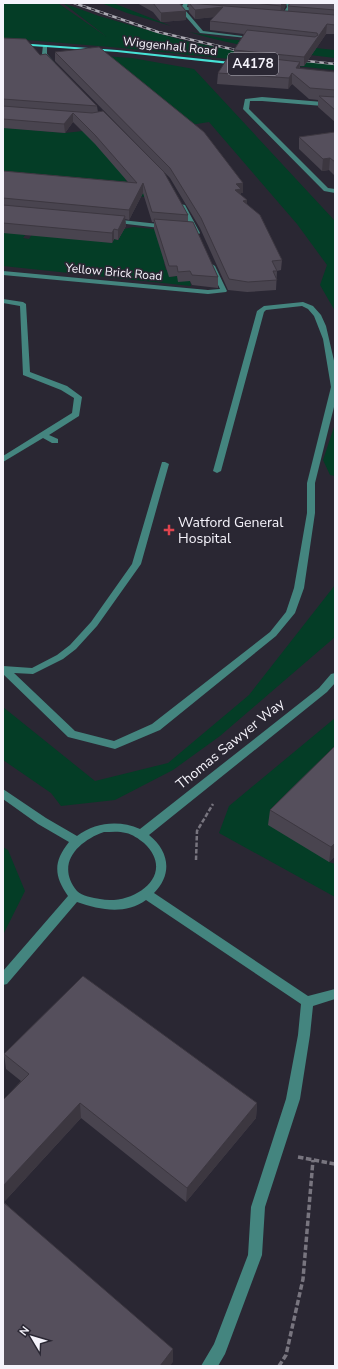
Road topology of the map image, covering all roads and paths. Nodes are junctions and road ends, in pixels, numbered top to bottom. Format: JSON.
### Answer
{"nodes":[{"id":1,"x":176,"y":3,"type":"edge"},
{"id":2,"x":186,"y":3,"type":"edge"},
{"id":3,"x":288,"y":3,"type":"edge"},
{"id":4,"x":184,"y":8,"type":"junction"},
{"id":5,"x":208,"y":11,"type":"edge"},
{"id":6,"x":275,"y":16,"type":"edge"},
{"id":7,"x":282,"y":17,"type":"junction"},
{"id":8,"x":290,"y":18,"type":"edge"},
{"id":9,"x":260,"y":38,"type":"edge"},
{"id":10,"x":3,"y":43,"type":"edge"},
{"id":11,"x":44,"y":46,"type":"junction"},
{"id":12,"x":241,"y":63,"type":"edge"},
{"id":13,"x":58,"y":69,"type":"edge"},
{"id":14,"x":335,"y":105,"type":"edge"},
{"id":15,"x":335,"y":191,"type":"edge"},
{"id":16,"x":178,"y":198,"type":"edge"},
{"id":17,"x":103,"y":220,"type":"edge"},
{"id":18,"x":172,"y":227,"type":"edge"},
{"id":19,"x":188,"y":229,"type":"edge"},
{"id":20,"x":196,"y":229,"type":"junction"},
{"id":21,"x":199,"y":236,"type":"edge"},
{"id":22,"x":208,"y":257,"type":"edge"},
{"id":23,"x":3,"y":273,"type":"edge"},
{"id":24,"x":3,"y":301,"type":"edge"},
{"id":25,"x":335,"y":387,"type":"edge"},
{"id":26,"x":43,"y":435,"type":"junction"},
{"id":27,"x":55,"y":441,"type":"dead end"},
{"id":28,"x":3,"y":460,"type":"edge"},
{"id":29,"x":166,"y":464,"type":"dead end"},
{"id":30,"x":217,"y":471,"type":"dead end"},
{"id":31,"x":335,"y":676,"type":"edge"},
{"id":32,"x":3,"y":793,"type":"edge"},
{"id":33,"x":142,"y":834,"type":"junction"},
{"id":34,"x":76,"y":841,"type":"junction"},
{"id":35,"x":148,"y":895,"type":"junction"},
{"id":36,"x":75,"y":896,"type":"junction"},
{"id":37,"x":3,"y":980,"type":"edge"},
{"id":38,"x":335,"y":994,"type":"edge"},
{"id":39,"x":306,"y":1002,"type":"junction"},
{"id":40,"x":276,"y":1153,"type":"junction"},
{"id":41,"x":313,"y":1160,"type":"junction"},
{"id":42,"x":335,"y":1164,"type":"edge"},
{"id":43,"x":209,"y":1366,"type":"edge"},
{"id":44,"x":279,"y":1366,"type":"edge"}],
"edges":[{"from":1,"to":4,"type":"street"},
{"from":2,"to":4,"type":"street"},
{"from":3,"to":7,"type":"street"},
{"from":4,"to":5,"type":"street"},
{"from":4,"to":9,"type":"street"},
{"from":6,"to":7,"type":"street"},
{"from":7,"to":8,"type":"street"},
{"from":10,"to":11,"type":"main road","name":"Wiggenhall Road","number":"A4178"},
{"from":11,"to":12,"type":"main road","name":"Wiggenhall Road","number":"A4178"},
{"from":11,"to":13,"type":"street"},
{"from":14,"to":15,"type":"street"},
{"from":16,"to":20,"type":"street"},
{"from":17,"to":18,"type":"street"},
{"from":19,"to":20,"type":"street"},
{"from":20,"to":21,"type":"street"},
{"from":22,"to":23,"type":"street","name":"Yellow Brick Road"},
{"from":24,"to":26,"type":"street"},
{"from":25,"to":29,"type":"street"},
{"from":25,"to":30,"type":"street"},
{"from":26,"to":27,"type":"street"},
{"from":26,"to":28,"type":"street"},
{"from":31,"to":33,"type":"street","name":"Thomas Sawyer Way"},
{"from":32,"to":34,"type":"street"},
{"from":33,"to":34,"type":"street"},
{"from":33,"to":35,"type":"street"},
{"from":34,"to":36,"type":"street"},
{"from":35,"to":36,"type":"street"},
{"from":35,"to":39,"type":"street"},
{"from":36,"to":37,"type":"street"},
{"from":38,"to":39,"type":"street"},
{"from":39,"to":40,"type":"street"},
{"from":40,"to":41,"type":"path"},
{"from":40,"to":43,"type":"street"},
{"from":41,"to":42,"type":"path"},
{"from":41,"to":44,"type":"path"}]}
